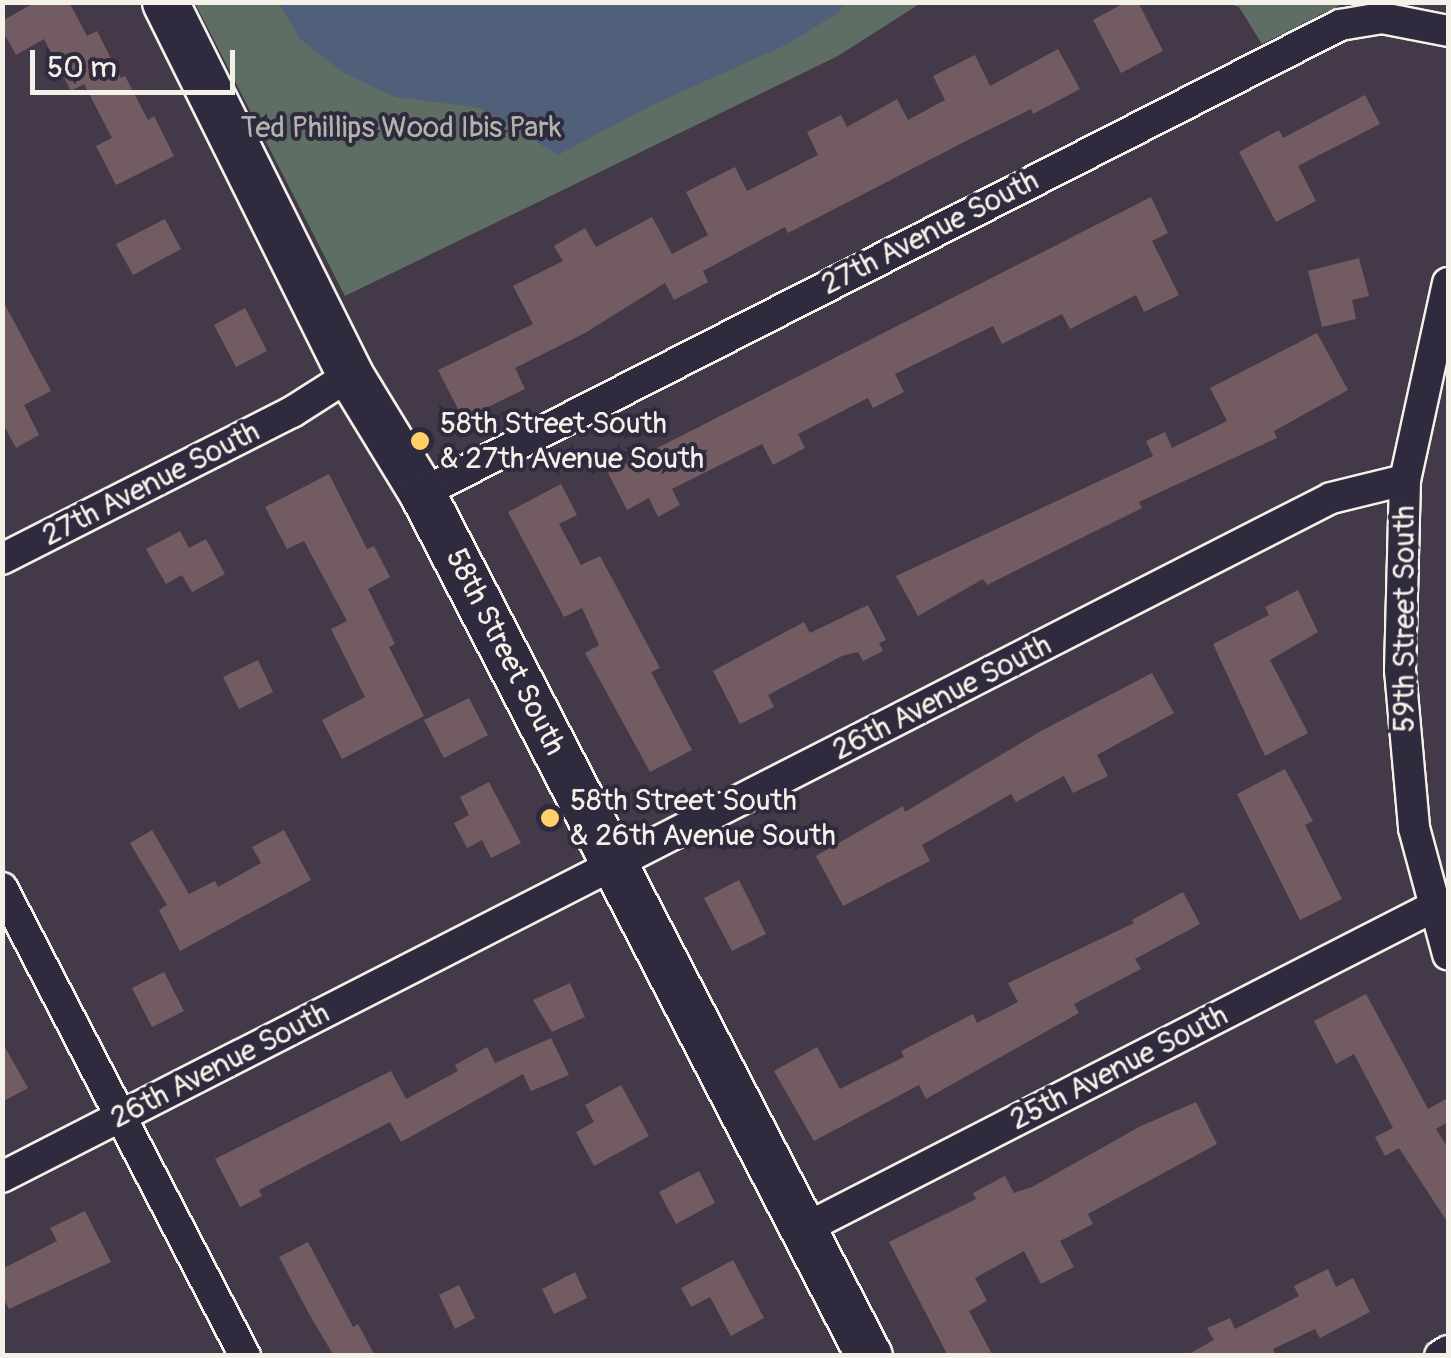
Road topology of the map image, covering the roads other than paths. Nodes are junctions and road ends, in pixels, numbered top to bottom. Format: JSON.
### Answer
{"nodes":[{"id":1,"x":165,"y":2,"type":"edge"},
{"id":2,"x":1448,"y":31,"type":"edge"},
{"id":3,"x":1448,"y":282,"type":"edge"},
{"id":4,"x":350,"y":375,"type":"junction"},
{"id":5,"x":1406,"y":480,"type":"junction"},
{"id":6,"x":422,"y":493,"type":"junction"},
{"id":7,"x":2,"y":560,"type":"edge"},
{"id":8,"x":616,"y":865,"type":"junction"},
{"id":9,"x":2,"y":888,"type":"edge"},
{"id":10,"x":1432,"y":906,"type":"junction"},
{"id":11,"x":1448,"y":954,"type":"edge"},
{"id":12,"x":120,"y":1117,"type":"junction"},
{"id":13,"x":2,"y":1177,"type":"edge"},
{"id":14,"x":804,"y":1229,"type":"junction"},
{"id":15,"x":1448,"y":1351,"type":"edge"},
{"id":16,"x":865,"y":1354,"type":"edge"},
{"id":17,"x":245,"y":1356,"type":"edge"},
{"id":18,"x":1440,"y":1356,"type":"edge"}],
"edges":[{"from":1,"to":4,"type":"street","name":"58th Street South"},
{"from":2,"to":6,"type":"street","name":"27th Avenue South"},
{"from":3,"to":5,"type":"street","name":"59th Street South"},
{"from":4,"to":6,"type":"street","name":"58th Street South"},
{"from":4,"to":7,"type":"street","name":"27th Avenue South"},
{"from":5,"to":8,"type":"street","name":"26th Avenue South"},
{"from":5,"to":10,"type":"street","name":"59th Street South"},
{"from":6,"to":8,"type":"street","name":"58th Street South"},
{"from":8,"to":12,"type":"street","name":"26th Avenue South"},
{"from":8,"to":14,"type":"street","name":"58th Street South"},
{"from":9,"to":12,"type":"street"},
{"from":10,"to":11,"type":"street","name":"59th Street South"},
{"from":10,"to":14,"type":"street","name":"25th Avenue South"},
{"from":12,"to":13,"type":"street","name":"26th Avenue South"},
{"from":12,"to":17,"type":"street"},
{"from":14,"to":16,"type":"street","name":"58th Street South"},
{"from":15,"to":18,"type":"street"}]}
